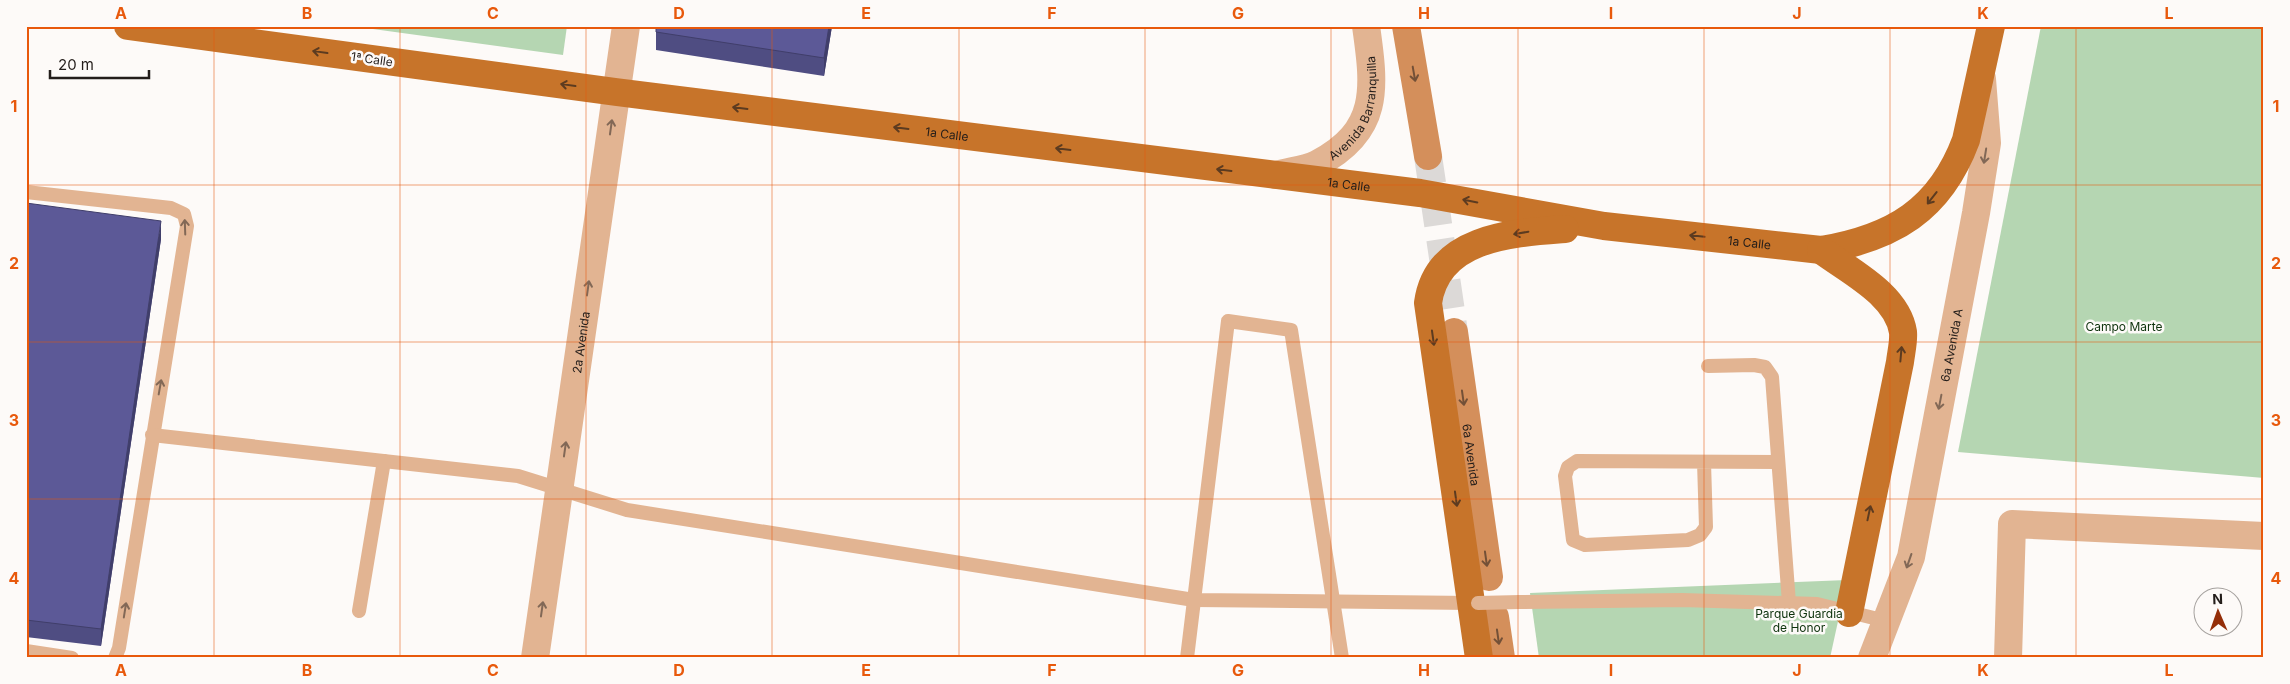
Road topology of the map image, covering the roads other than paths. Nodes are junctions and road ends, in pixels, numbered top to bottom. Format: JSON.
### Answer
{"nodes":[{"id":1,"x":128,"y":26,"type":"edge"},
{"id":2,"x":626,"y":26,"type":"edge"},
{"id":3,"x":1366,"y":26,"type":"edge"},
{"id":4,"x":1406,"y":26,"type":"edge"},
{"id":5,"x":1991,"y":26,"type":"edge"},
{"id":6,"x":1981,"y":73,"type":"junction"},
{"id":7,"x":616,"y":92,"type":"junction"},
{"id":8,"x":1428,"y":156,"type":"tunnel mouth"},
{"id":9,"x":1272,"y":176,"type":"junction"},
{"id":10,"x":26,"y":192,"type":"edge"},
{"id":11,"x":1604,"y":226,"type":"junction"},
{"id":12,"x":1821,"y":250,"type":"junction"},
{"id":13,"x":1454,"y":332,"type":"tunnel mouth"},
{"id":14,"x":1708,"y":366,"type":"dead end"},
{"id":15,"x":152,"y":435,"type":"junction"},
{"id":16,"x":384,"y":461,"type":"junction"},
{"id":17,"x":1704,"y":462,"type":"junction"},
{"id":18,"x":1778,"y":462,"type":"junction"},
{"id":19,"x":560,"y":488,"type":"junction"},
{"id":20,"x":2264,"y":536,"type":"edge"},
{"id":21,"x":1489,"y":577,"type":"dead end"},
{"id":22,"x":1194,"y":600,"type":"junction"},
{"id":23,"x":1333,"y":601,"type":"junction"},
{"id":24,"x":1789,"y":603,"type":"junction"},
{"id":25,"x":1481,"y":607,"type":"junction"},
{"id":26,"x":359,"y":611,"type":"dead end"},
{"id":27,"x":1849,"y":612,"type":"junction"},
{"id":28,"x":1886,"y":621,"type":"junction"},
{"id":29,"x":26,"y":651,"type":"edge"},
{"id":30,"x":72,"y":658,"type":"edge"},
{"id":31,"x":115,"y":658,"type":"edge"},
{"id":32,"x":535,"y":658,"type":"edge"},
{"id":33,"x":1187,"y":658,"type":"edge"},
{"id":34,"x":1342,"y":658,"type":"edge"},
{"id":35,"x":1479,"y":658,"type":"edge"},
{"id":36,"x":1501,"y":658,"type":"edge"},
{"id":37,"x":1872,"y":658,"type":"edge"},
{"id":38,"x":2008,"y":658,"type":"edge"}],
"edges":[{"from":7,"to":1,"type":"main road","name":"1ª Calle","one_way":true},
{"from":2,"to":7,"type":"street","name":"2a Avenida"},
{"from":3,"to":9,"type":"street","name":"Avenida Barranquilla"},
{"from":4,"to":8,"type":"main road","one_way":true},
{"from":5,"to":6,"type":"main road","name":"6a Avenida A"},
{"from":6,"to":12,"type":"main road","name":"1a Calle","one_way":true},
{"from":6,"to":28,"type":"street","name":"6a Avenida A","one_way":true},
{"from":9,"to":7,"type":"main road","name":"1a Calle","one_way":true},
{"from":19,"to":7,"type":"street","name":"2a Avenida","one_way":true},
{"from":11,"to":9,"type":"main road","name":"1a Calle","one_way":true},
{"from":15,"to":10,"type":"lane","one_way":true},
{"from":12,"to":11,"type":"main road","name":"1a Calle","one_way":true},
{"from":11,"to":25,"type":"main road","one_way":true},
{"from":27,"to":12,"type":"main road","one_way":true},
{"from":13,"to":21,"type":"main road","name":"6a Avenida","one_way":true},
{"from":14,"to":18,"type":"lane"},
{"from":15,"to":16,"type":"lane"},
{"from":31,"to":15,"type":"lane","one_way":true},
{"from":16,"to":19,"type":"lane"},
{"from":16,"to":26,"type":"lane"},
{"from":17,"to":17,"type":"lane"},
{"from":17,"to":18,"type":"lane"},
{"from":18,"to":24,"type":"lane"},
{"from":19,"to":22,"type":"lane"},
{"from":32,"to":19,"type":"street","name":"2a Avenida","one_way":true},
{"from":20,"to":38,"type":"street"},
{"from":22,"to":23,"type":"lane"},
{"from":22,"to":23,"type":"lane"},
{"from":22,"to":33,"type":"lane"},
{"from":23,"to":25,"type":"lane"},
{"from":23,"to":34,"type":"lane"},
{"from":24,"to":25,"type":"lane","bridge":true},
{"from":24,"to":27,"type":"lane"},
{"from":25,"to":35,"type":"main road"},
{"from":25,"to":36,"type":"main road","one_way":true},
{"from":27,"to":28,"type":"lane"},
{"from":28,"to":37,"type":"street","name":"6a Avenida A"},
{"from":29,"to":30,"type":"lane"}]}
